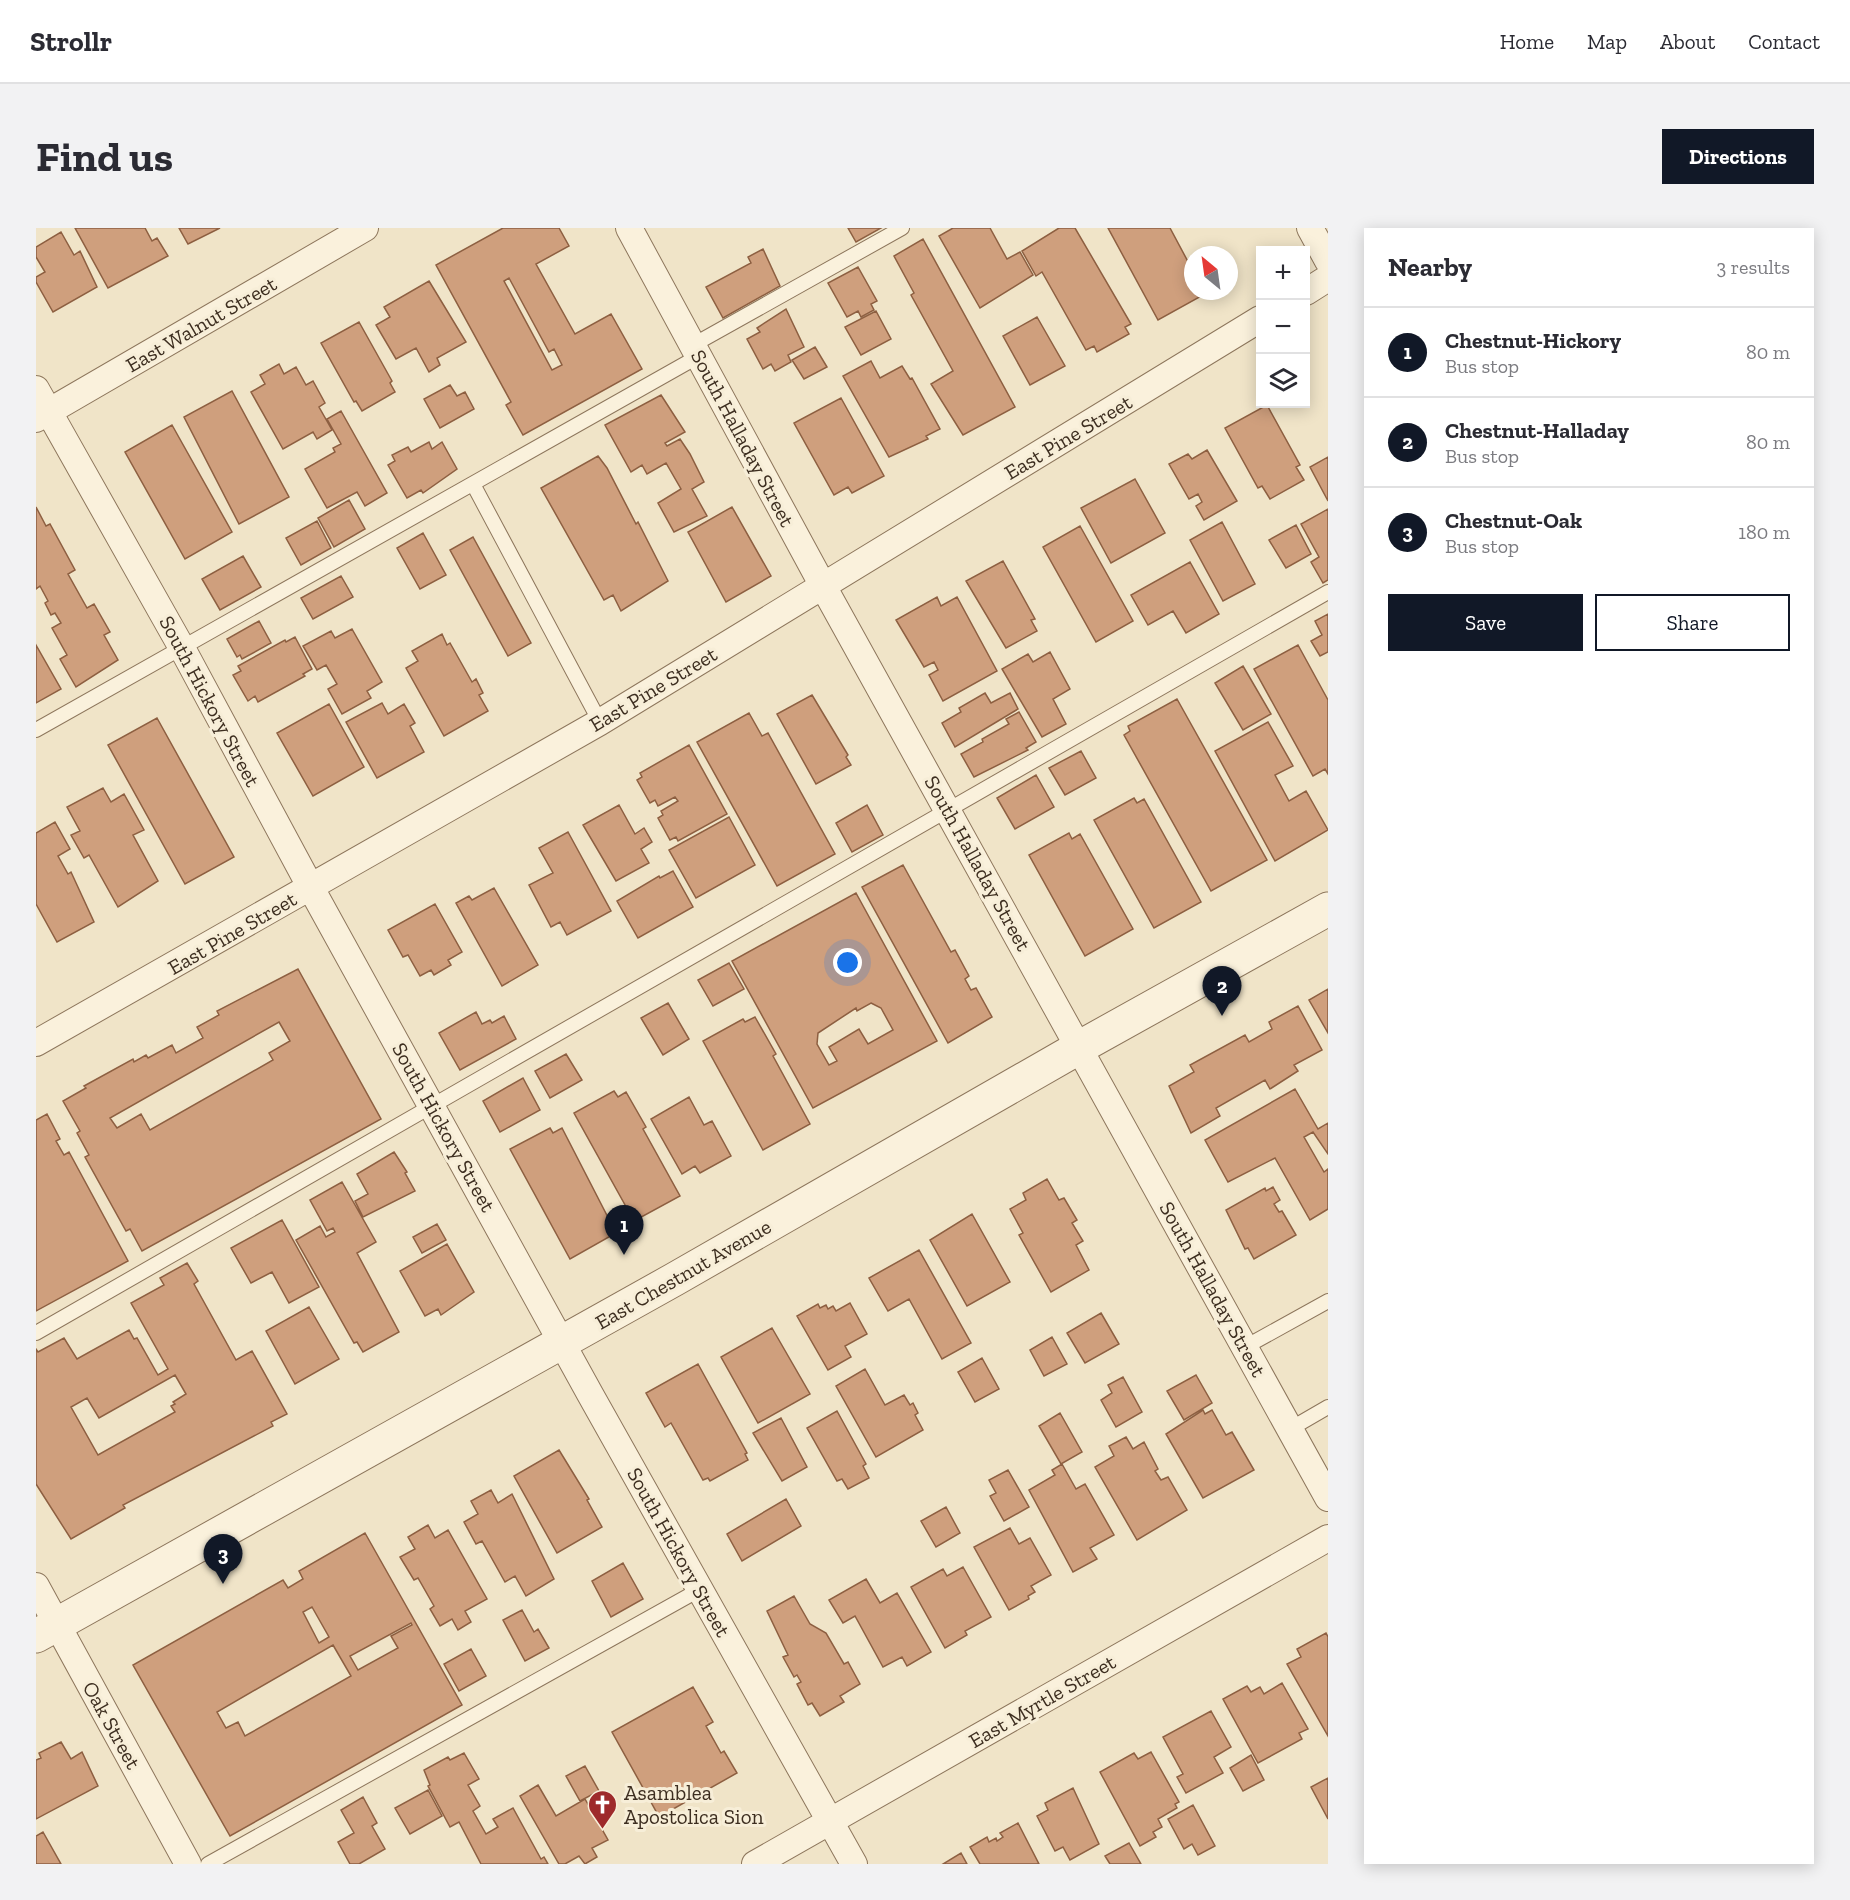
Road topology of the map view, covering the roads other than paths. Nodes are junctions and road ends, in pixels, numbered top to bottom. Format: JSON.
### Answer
{"nodes":[{"id":1,"x":365,"y":228,"type":"edge"},
{"id":2,"x":629,"y":228,"type":"edge"},
{"id":3,"x":902,"y":228,"type":"edge"},
{"id":4,"x":1310,"y":228,"type":"edge"},
{"id":5,"x":1328,"y":261,"type":"edge"},
{"id":6,"x":1328,"y":278,"type":"edge"},
{"id":7,"x":1310,"y":289,"type":"edge"},
{"id":8,"x":1256,"y":321,"type":"edge"},
{"id":9,"x":696,"y":350,"type":"junction"},
{"id":10,"x":36,"y":389,"type":"edge"},
{"id":11,"x":42,"y":416,"type":"edge"},
{"id":12,"x":473,"y":484,"type":"junction"},
{"id":13,"x":823,"y":585,"type":"junction"},
{"id":14,"x":1328,"y":592,"type":"edge"},
{"id":15,"x":182,"y":648,"type":"junction"},
{"id":16,"x":600,"y":722,"type":"junction"},
{"id":17,"x":36,"y":730,"type":"edge"},
{"id":18,"x":950,"y":810,"type":"junction"},
{"id":19,"x":311,"y":888,"type":"junction"},
{"id":20,"x":1328,"y":909,"type":"edge"},
{"id":21,"x":36,"y":1043,"type":"edge"},
{"id":22,"x":1080,"y":1047,"type":"junction"},
{"id":23,"x":433,"y":1106,"type":"junction"},
{"id":24,"x":1328,"y":1301,"type":"edge"},
{"id":25,"x":36,"y":1333,"type":"edge"},
{"id":26,"x":562,"y":1342,"type":"junction"},
{"id":27,"x":1245,"y":1347,"type":"junction"},
{"id":28,"x":1328,"y":1407,"type":"edge"},
{"id":29,"x":1290,"y":1429,"type":"junction"},
{"id":30,"x":1328,"y":1498,"type":"edge"},
{"id":31,"x":1328,"y":1538,"type":"edge"},
{"id":32,"x":36,"y":1586,"type":"edge"},
{"id":33,"x":699,"y":1590,"type":"junction"},
{"id":34,"x":46,"y":1630,"type":"edge"},
{"id":35,"x":829,"y":1822,"type":"junction"},
{"id":36,"x":188,"y":1864,"type":"edge"},
{"id":37,"x":208,"y":1864,"type":"edge"},
{"id":38,"x":755,"y":1864,"type":"edge"},
{"id":39,"x":854,"y":1864,"type":"edge"}],
"edges":[{"from":1,"to":11,"type":"street","name":"East Walnut Street"},
{"from":2,"to":9,"type":"street","name":"South Halladay Street"},
{"from":3,"to":9,"type":"lane"},
{"from":4,"to":5,"type":"street"},
{"from":6,"to":7,"type":"street"},
{"from":8,"to":13,"type":"street","name":"East Pine Street"},
{"from":9,"to":12,"type":"lane"},
{"from":9,"to":13,"type":"street","name":"South Halladay Street"},
{"from":10,"to":11,"type":"street","name":"South Hickory Street"},
{"from":11,"to":15,"type":"street","name":"South Hickory Street"},
{"from":12,"to":15,"type":"lane"},
{"from":12,"to":16,"type":"lane"},
{"from":13,"to":16,"type":"street","name":"East Pine Street"},
{"from":13,"to":18,"type":"street","name":"South Halladay Street"},
{"from":14,"to":18,"type":"lane"},
{"from":15,"to":17,"type":"lane"},
{"from":15,"to":19,"type":"street","name":"South Hickory Street"},
{"from":16,"to":19,"type":"street","name":"East Pine Street"},
{"from":18,"to":22,"type":"street","name":"South Halladay Street"},
{"from":18,"to":23,"type":"lane"},
{"from":19,"to":21,"type":"street","name":"East Pine Street"},
{"from":19,"to":23,"type":"street","name":"South Hickory Street"},
{"from":20,"to":22,"type":"street","name":"East Chestnut Avenue"},
{"from":22,"to":26,"type":"street","name":"East Chestnut Avenue"},
{"from":22,"to":27,"type":"street","name":"South Halladay Street"},
{"from":23,"to":25,"type":"lane"},
{"from":23,"to":26,"type":"street","name":"South Hickory Street"},
{"from":24,"to":27,"type":"lane"},
{"from":26,"to":33,"type":"street","name":"South Hickory Street"},
{"from":26,"to":34,"type":"street","name":"East Chestnut Avenue"},
{"from":27,"to":29,"type":"street","name":"South Halladay Street"},
{"from":28,"to":29,"type":"lane"},
{"from":29,"to":30,"type":"street","name":"South Halladay Street"},
{"from":31,"to":35,"type":"street","name":"East Myrtle Street"},
{"from":32,"to":34,"type":"street","name":"Oak Street"},
{"from":33,"to":35,"type":"street","name":"South Hickory Street"},
{"from":33,"to":37,"type":"lane"},
{"from":34,"to":36,"type":"street","name":"Oak Street"},
{"from":35,"to":38,"type":"street","name":"East Myrtle Street"},
{"from":35,"to":39,"type":"street","name":"South Hickory Street"}]}
